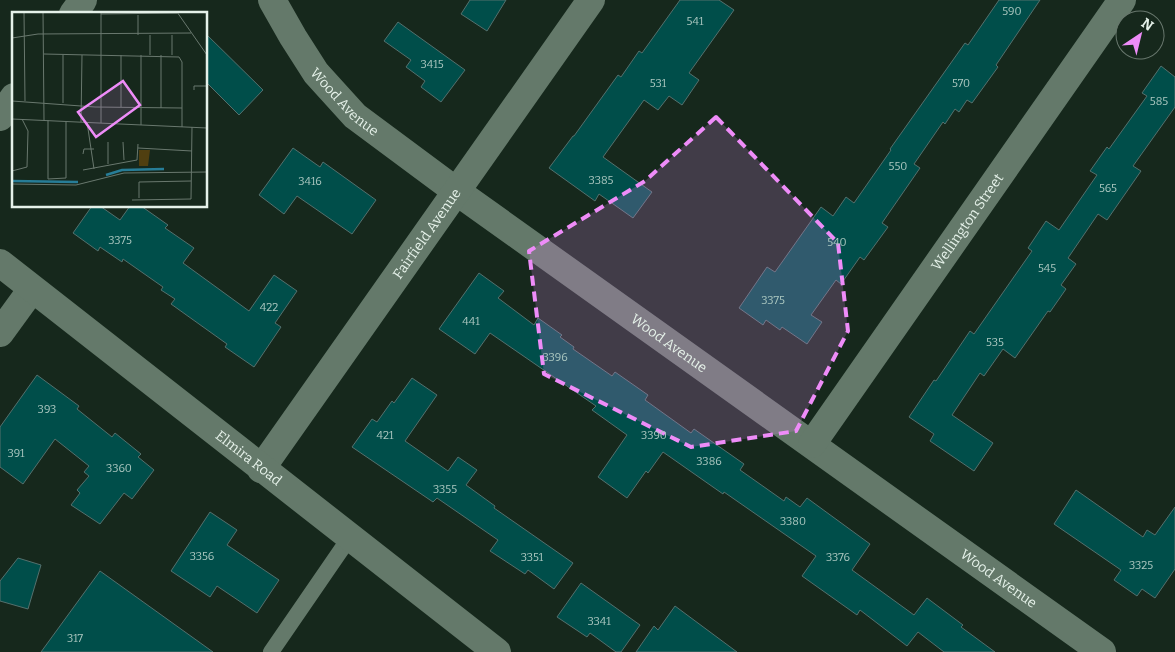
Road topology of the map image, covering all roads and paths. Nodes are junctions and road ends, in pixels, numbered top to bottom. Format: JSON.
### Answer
{"nodes":[{"id":1,"x":83,"y":0,"type":"edge"},
{"id":2,"x":272,"y":0,"type":"edge"},
{"id":3,"x":590,"y":0,"type":"edge"},
{"id":4,"x":1122,"y":0,"type":"edge"},
{"id":5,"x":74,"y":12,"type":"edge"},
{"id":6,"x":12,"y":101,"type":"edge"},
{"id":7,"x":0,"y":117,"type":"edge"},
{"id":8,"x":456,"y":191,"type":"junction"},
{"id":9,"x":0,"y":263,"type":"edge"},
{"id":10,"x":32,"y":289,"type":"junction"},
{"id":11,"x":0,"y":333,"type":"edge"},
{"id":12,"x":812,"y":444,"type":"junction"},
{"id":13,"x":262,"y":469,"type":"junction"},
{"id":14,"x":350,"y":537,"type":"junction"},
{"id":15,"x":271,"y":652,"type":"edge"},
{"id":16,"x":497,"y":652,"type":"edge"},
{"id":17,"x":1102,"y":652,"type":"edge"}],
"edges":[{"from":1,"to":5,"type":"street"},
{"from":2,"to":8,"type":"street","name":"Wood Avenue"},
{"from":3,"to":8,"type":"street","name":"Fairfield Avenue"},
{"from":4,"to":12,"type":"street","name":"Wellington Street"},
{"from":6,"to":7,"type":"street"},
{"from":8,"to":12,"type":"street","name":"Wood Avenue"},
{"from":8,"to":13,"type":"street","name":"Fairfield Avenue"},
{"from":9,"to":10,"type":"street","name":"Elmira Road"},
{"from":10,"to":11,"type":"street"},
{"from":10,"to":13,"type":"street","name":"Elmira Road"},
{"from":12,"to":17,"type":"street","name":"Wood Avenue"},
{"from":13,"to":14,"type":"street","name":"Elmira Road"},
{"from":14,"to":15,"type":"lane"},
{"from":14,"to":16,"type":"street","name":"Elmira Road"}]}
